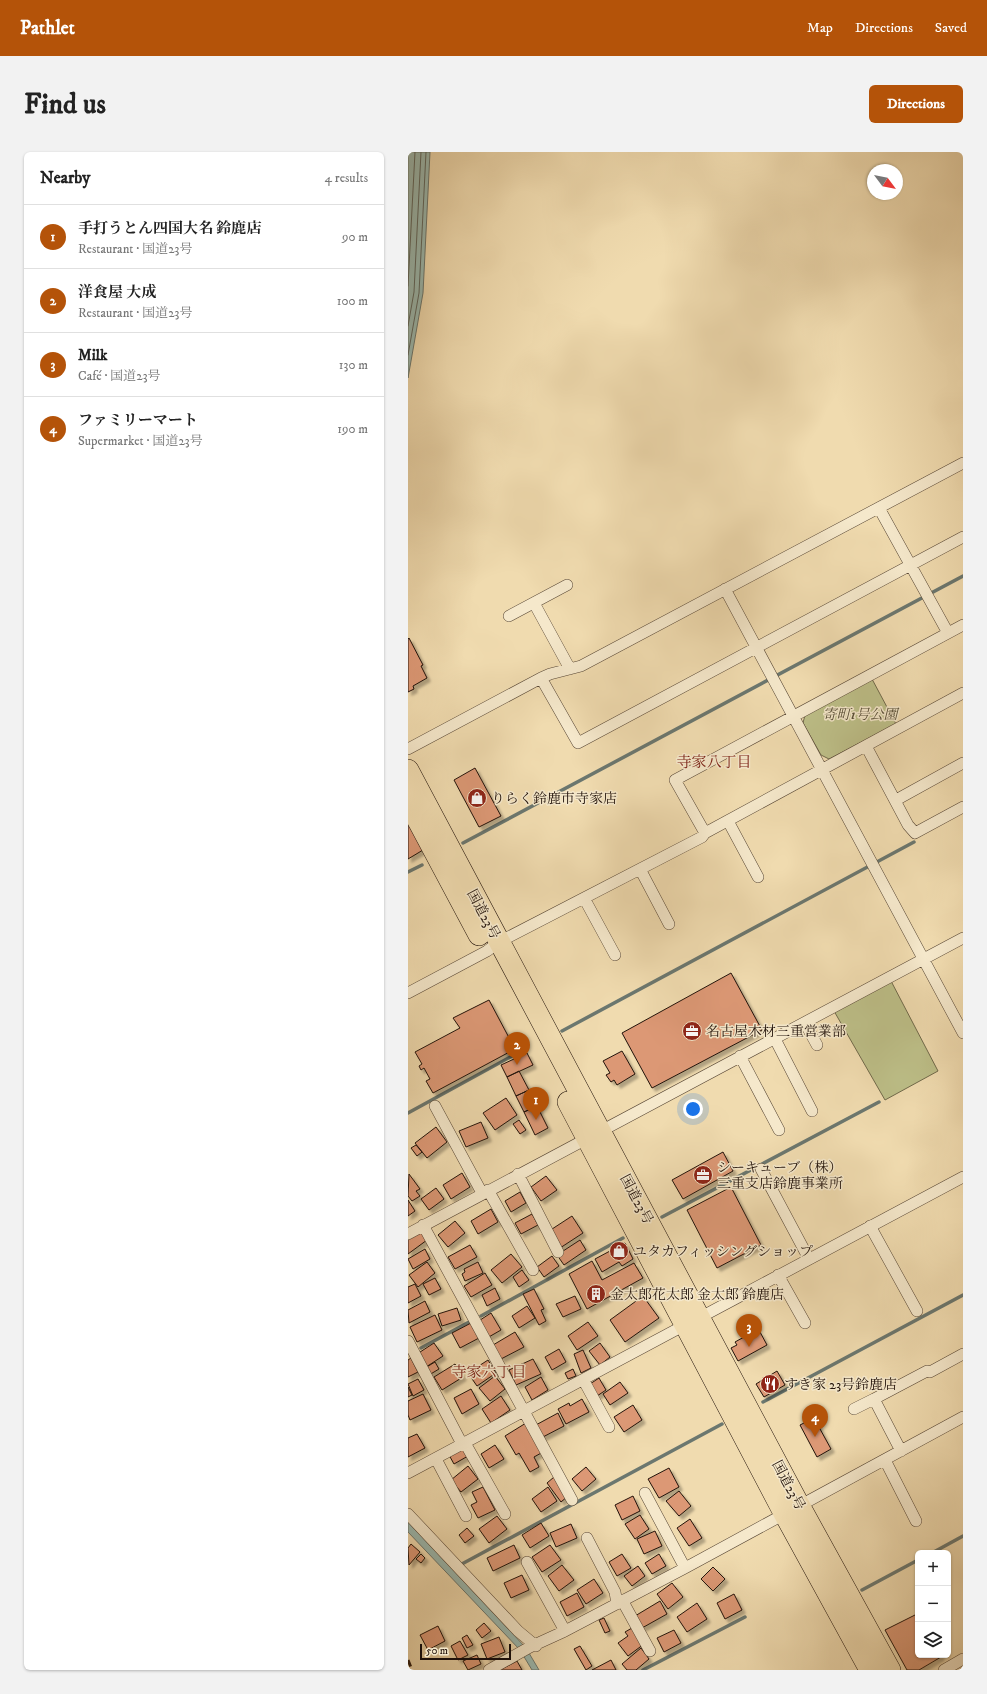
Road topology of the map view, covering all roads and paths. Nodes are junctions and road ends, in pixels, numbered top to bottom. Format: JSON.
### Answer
{"nodes":[{"id":1,"x":963,"y":463,"type":"edge"},
{"id":2,"x":879,"y":508,"type":"junction"},
{"id":3,"x":963,"y":537,"type":"edge"},
{"id":4,"x":910,"y":565,"type":"junction"},
{"id":5,"x":567,"y":586,"type":"dead end"},
{"id":6,"x":726,"y":589,"type":"junction"},
{"id":7,"x":534,"y":603,"type":"junction"},
{"id":8,"x":509,"y":616,"type":"dead end"},
{"id":9,"x":963,"y":625,"type":"edge"},
{"id":10,"x":948,"y":633,"type":"junction"},
{"id":11,"x":756,"y":647,"type":"junction"},
{"id":12,"x":570,"y":668,"type":"junction"},
{"id":13,"x":541,"y":678,"type":"junction"},
{"id":14,"x":963,"y":693,"type":"edge"},
{"id":15,"x":793,"y":716,"type":"junction"},
{"id":16,"x":866,"y":746,"type":"junction"},
{"id":17,"x":408,"y":749,"type":"edge"},
{"id":18,"x":963,"y":763,"type":"edge"},
{"id":19,"x":408,"y":770,"type":"edge"},
{"id":20,"x":822,"y":770,"type":"junction"},
{"id":21,"x":896,"y":800,"type":"junction"},
{"id":22,"x":408,"y":802,"type":"edge"},
{"id":23,"x":963,"y":807,"type":"edge"},
{"id":24,"x":728,"y":821,"type":"junction"},
{"id":25,"x":705,"y":833,"type":"junction"},
{"id":26,"x":640,"y":869,"type":"junction"},
{"id":27,"x":758,"y":877,"type":"dead end"},
{"id":28,"x":584,"y":898,"type":"junction"},
{"id":29,"x":669,"y":924,"type":"dead end"},
{"id":30,"x":963,"y":938,"type":"edge"},
{"id":31,"x":493,"y":946,"type":"junction"},
{"id":32,"x":615,"y":955,"type":"dead end"},
{"id":33,"x":923,"y":959,"type":"junction"},
{"id":34,"x":408,"y":993,"type":"edge"},
{"id":35,"x":805,"y":1023,"type":"junction"},
{"id":36,"x":963,"y":1033,"type":"edge"},
{"id":37,"x":775,"y":1040,"type":"junction"},
{"id":38,"x":817,"y":1045,"type":"dead end"},
{"id":39,"x":740,"y":1056,"type":"junction"},
{"id":40,"x":435,"y":1106,"type":"dead end"},
{"id":41,"x":812,"y":1111,"type":"dead end"},
{"id":42,"x":779,"y":1130,"type":"dead end"},
{"id":43,"x":593,"y":1135,"type":"junction"},
{"id":44,"x":761,"y":1170,"type":"dead end"},
{"id":45,"x":518,"y":1174,"type":"junction"},
{"id":46,"x":963,"y":1177,"type":"edge"},
{"id":47,"x":485,"y":1192,"type":"junction"},
{"id":48,"x":424,"y":1226,"type":"junction"},
{"id":49,"x":870,"y":1226,"type":"junction"},
{"id":50,"x":408,"y":1234,"type":"edge"},
{"id":51,"x":558,"y":1252,"type":"dead end"},
{"id":52,"x":808,"y":1259,"type":"junction"},
{"id":53,"x":532,"y":1270,"type":"dead end"},
{"id":54,"x":778,"y":1275,"type":"junction"},
{"id":55,"x":917,"y":1311,"type":"dead end"},
{"id":56,"x":693,"y":1321,"type":"junction"},
{"id":57,"x":805,"y":1323,"type":"dead end"},
{"id":58,"x":408,"y":1341,"type":"edge"},
{"id":59,"x":963,"y":1354,"type":"edge"},
{"id":60,"x":584,"y":1381,"type":"junction"},
{"id":61,"x":874,"y":1399,"type":"junction"},
{"id":62,"x":854,"y":1410,"type":"dead end"},
{"id":63,"x":524,"y":1412,"type":"junction"},
{"id":64,"x":963,"y":1418,"type":"edge"},
{"id":65,"x":608,"y":1427,"type":"dead end"},
{"id":66,"x":464,"y":1443,"type":"junction"},
{"id":67,"x":901,"y":1451,"type":"junction"},
{"id":68,"x":436,"y":1459,"type":"junction"},
{"id":69,"x":885,"y":1460,"type":"junction"},
{"id":70,"x":408,"y":1473,"type":"edge"},
{"id":71,"x":645,"y":1493,"type":"dead end"},
{"id":72,"x":572,"y":1500,"type":"dead end"},
{"id":73,"x":792,"y":1509,"type":"junction"},
{"id":74,"x":408,"y":1514,"type":"edge"},
{"id":75,"x":505,"y":1514,"type":"dead end"},
{"id":76,"x":466,"y":1516,"type":"dead end"},
{"id":77,"x":916,"y":1521,"type":"dead end"},
{"id":78,"x":587,"y":1538,"type":"dead end"},
{"id":79,"x":527,"y":1562,"type":"dead end"},
{"id":80,"x":685,"y":1568,"type":"junction"},
{"id":81,"x":619,"y":1602,"type":"junction"},
{"id":82,"x":565,"y":1631,"type":"junction"},
{"id":83,"x":533,"y":1646,"type":"junction"},
{"id":84,"x":650,"y":1651,"type":"dead end"},
{"id":85,"x":963,"y":1659,"type":"edge"},
{"id":86,"x":489,"y":1670,"type":"edge"},
{"id":87,"x":870,"y":1670,"type":"edge"},
{"id":88,"x":890,"y":1670,"type":"edge"},
{"id":89,"x":944,"y":1670,"type":"edge"}],
"edges":[{"from":1,"to":2,"type":"street"},
{"from":2,"to":4,"type":"street"},
{"from":2,"to":6,"type":"street"},
{"from":3,"to":4,"type":"street"},
{"from":4,"to":10,"type":"street"},
{"from":4,"to":11,"type":"street"},
{"from":5,"to":7,"type":"street"},
{"from":6,"to":11,"type":"street"},
{"from":6,"to":12,"type":"street"},
{"from":7,"to":8,"type":"street"},
{"from":7,"to":12,"type":"street"},
{"from":9,"to":10,"type":"street"},
{"from":10,"to":15,"type":"street"},
{"from":11,"to":13,"type":"street"},
{"from":11,"to":15,"type":"street"},
{"from":12,"to":13,"type":"street"},
{"from":13,"to":17,"type":"street"},
{"from":14,"to":16,"type":"street"},
{"from":15,"to":20,"type":"street"},
{"from":15,"to":25,"type":"street"},
{"from":16,"to":20,"type":"street"},
{"from":16,"to":21,"type":"street"},
{"from":18,"to":21,"type":"street"},
{"from":19,"to":31,"type":"highway","name":"国道23号"},
{"from":20,"to":24,"type":"street"},
{"from":20,"to":33,"type":"street"},
{"from":21,"to":23,"type":"street"},
{"from":22,"to":31,"type":"highway","name":"国道23号"},
{"from":24,"to":25,"type":"street"},
{"from":24,"to":27,"type":"street"},
{"from":25,"to":26,"type":"street"},
{"from":26,"to":28,"type":"street"},
{"from":26,"to":29,"type":"street"},
{"from":28,"to":31,"type":"street"},
{"from":28,"to":32,"type":"street"},
{"from":30,"to":33,"type":"street"},
{"from":31,"to":34,"type":"street"},
{"from":31,"to":43,"type":"highway","name":"国道23号"},
{"from":33,"to":35,"type":"street"},
{"from":33,"to":36,"type":"street"},
{"from":35,"to":37,"type":"street"},
{"from":35,"to":38,"type":"street"},
{"from":37,"to":39,"type":"street"},
{"from":37,"to":41,"type":"street"},
{"from":39,"to":42,"type":"street"},
{"from":39,"to":43,"type":"street"},
{"from":40,"to":47,"type":"street"},
{"from":43,"to":45,"type":"street"},
{"from":43,"to":56,"type":"highway","name":"国道23号"},
{"from":44,"to":52,"type":"street"},
{"from":45,"to":47,"type":"street"},
{"from":45,"to":51,"type":"street"},
{"from":46,"to":49,"type":"street"},
{"from":47,"to":48,"type":"street"},
{"from":47,"to":53,"type":"street"},
{"from":48,"to":50,"type":"street"},
{"from":48,"to":63,"type":"street"},
{"from":49,"to":52,"type":"street"},
{"from":49,"to":55,"type":"street"},
{"from":52,"to":54,"type":"street"},
{"from":54,"to":56,"type":"street"},
{"from":54,"to":57,"type":"street"},
{"from":56,"to":60,"type":"street"},
{"from":56,"to":73,"type":"highway","name":"国道23号"},
{"from":58,"to":66,"type":"street"},
{"from":59,"to":61,"type":"street"},
{"from":60,"to":63,"type":"street"},
{"from":60,"to":65,"type":"street"},
{"from":61,"to":62,"type":"street"},
{"from":61,"to":67,"type":"street"},
{"from":63,"to":66,"type":"street"},
{"from":63,"to":72,"type":"street"},
{"from":64,"to":67,"type":"street"},
{"from":66,"to":68,"type":"street"},
{"from":66,"to":75,"type":"street"},
{"from":67,"to":69,"type":"street"},
{"from":68,"to":70,"type":"street"},
{"from":68,"to":76,"type":"street"},
{"from":69,"to":73,"type":"street"},
{"from":69,"to":77,"type":"street"},
{"from":71,"to":80,"type":"street"},
{"from":73,"to":80,"type":"street"},
{"from":73,"to":87,"type":"highway","name":"国道23号"},
{"from":73,"to":88,"type":"highway","name":"国道23号"},
{"from":74,"to":83,"type":"street"},
{"from":78,"to":81,"type":"street"},
{"from":79,"to":82,"type":"street"},
{"from":80,"to":81,"type":"street"},
{"from":81,"to":82,"type":"street"},
{"from":81,"to":84,"type":"street"},
{"from":82,"to":83,"type":"street"},
{"from":83,"to":86,"type":"street"},
{"from":85,"to":89,"type":"street"}]}
